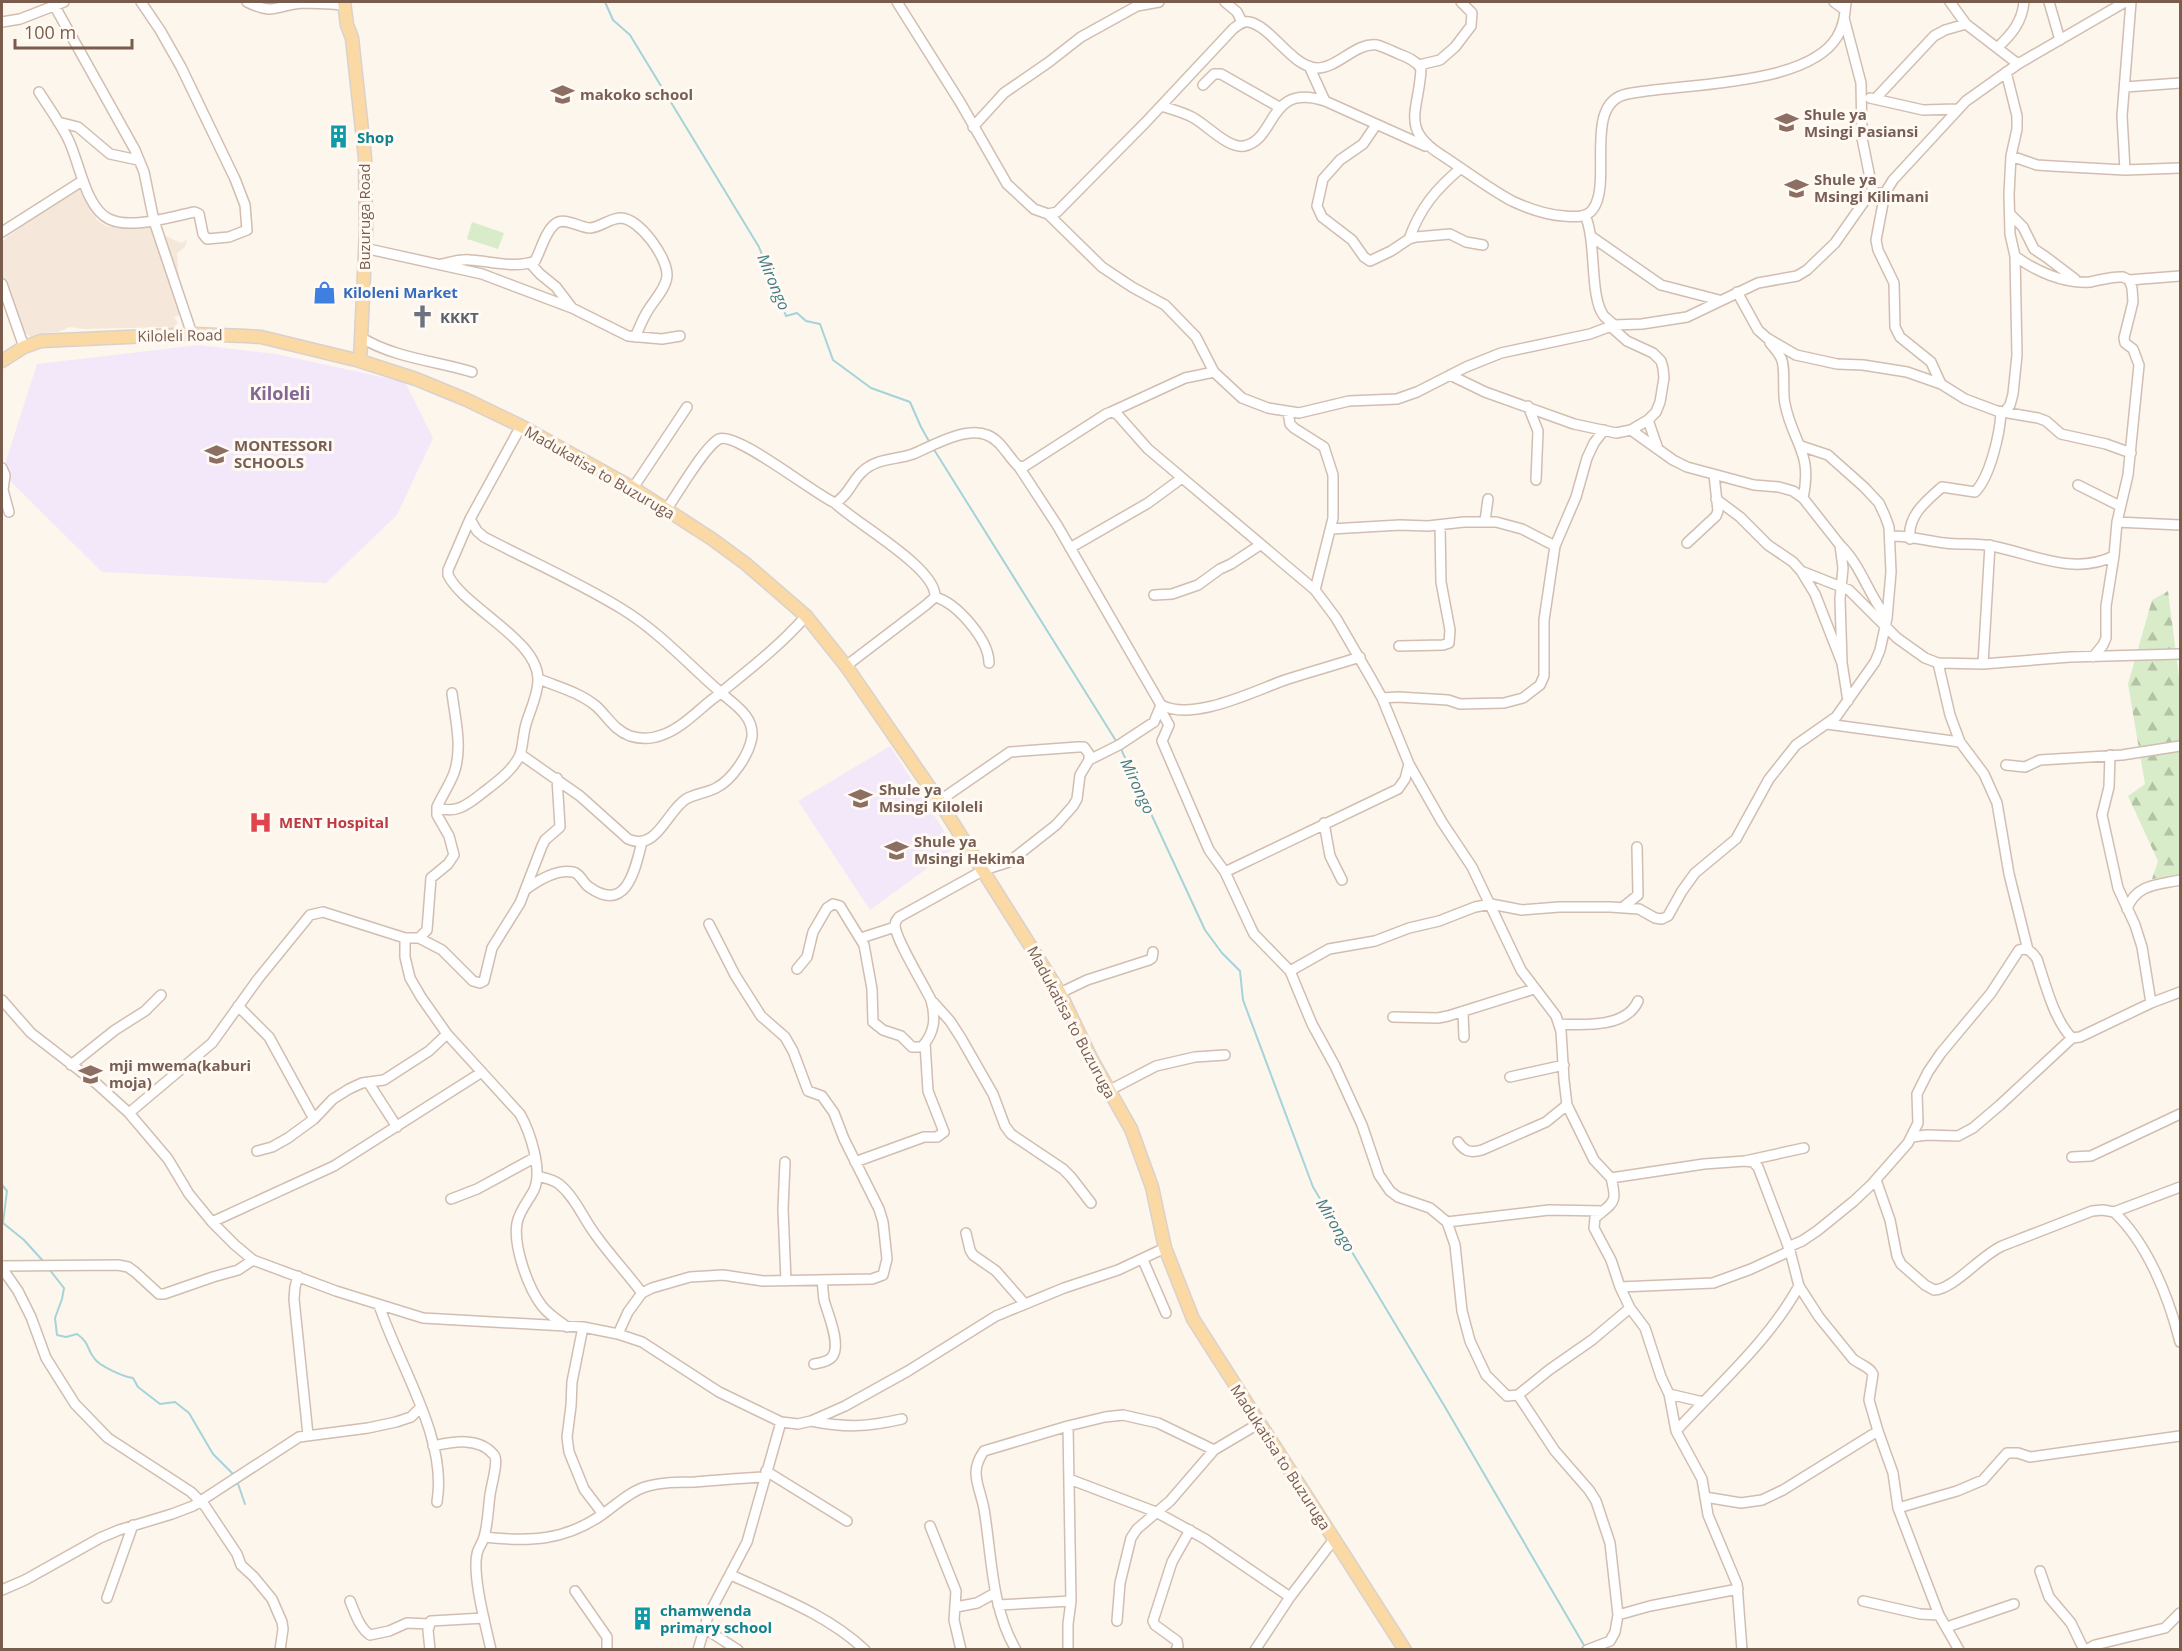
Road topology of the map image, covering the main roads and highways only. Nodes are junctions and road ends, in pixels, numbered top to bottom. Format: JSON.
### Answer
{"nodes":[{"id":1,"x":344,"y":3,"type":"edge"},
{"id":2,"x":2,"y":361,"type":"edge"},
{"id":3,"x":360,"y":361,"type":"junction"},
{"id":4,"x":1406,"y":1650,"type":"edge"}],
"edges":[{"from":1,"to":3,"type":"main road","name":"Buzuruga Road"},
{"from":2,"to":3,"type":"main road","name":"Kiloleli Road"},
{"from":3,"to":4,"type":"main road","name":"Madukatisa to Buzuruga"}]}
